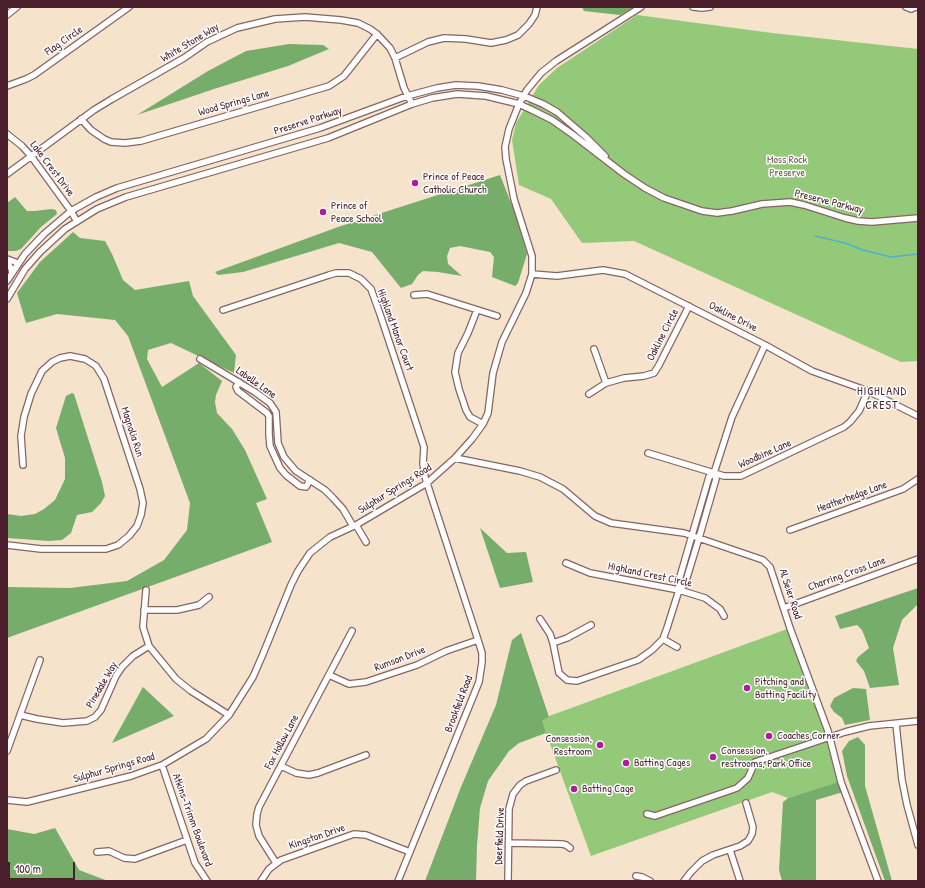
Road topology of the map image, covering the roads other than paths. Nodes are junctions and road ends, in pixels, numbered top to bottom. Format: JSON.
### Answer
{"nodes":[{"id":1,"x":17,"y":7,"type":"edge"},
{"id":2,"x":129,"y":7,"type":"edge"},
{"id":3,"x":538,"y":7,"type":"edge"},
{"id":4,"x":641,"y":7,"type":"edge"},
{"id":5,"x":692,"y":7,"type":"edge"},
{"id":6,"x":710,"y":7,"type":"edge"},
{"id":7,"x":906,"y":7,"type":"edge"},
{"id":8,"x":916,"y":7,"type":"edge"},
{"id":9,"x":7,"y":15,"type":"edge"},
{"id":10,"x":377,"y":34,"type":"junction"},
{"id":11,"x":395,"y":58,"type":"junction"},
{"id":12,"x":7,"y":86,"type":"edge"},
{"id":13,"x":407,"y":96,"type":"junction"},
{"id":14,"x":524,"y":96,"type":"junction"},
{"id":15,"x":412,"y":104,"type":"junction"},
{"id":16,"x":519,"y":104,"type":"junction"},
{"id":17,"x":81,"y":119,"type":"junction"},
{"id":18,"x":7,"y":134,"type":"edge"},
{"id":19,"x":31,"y":156,"type":"junction"},
{"id":20,"x":7,"y":174,"type":"edge"},
{"id":21,"x":624,"y":174,"type":"junction"},
{"id":22,"x":71,"y":211,"type":"junction"},
{"id":23,"x":918,"y":218,"type":"edge"},
{"id":24,"x":76,"y":220,"type":"junction"},
{"id":25,"x":7,"y":259,"type":"edge"},
{"id":26,"x":7,"y":264,"type":"edge"},
{"id":27,"x":18,"y":264,"type":"junction"},
{"id":28,"x":12,"y":273,"type":"junction"},
{"id":29,"x":532,"y":274,"type":"junction"},
{"id":30,"x":7,"y":281,"type":"edge"},
{"id":31,"x":414,"y":295,"type":"dead end"},
{"id":32,"x":7,"y":299,"type":"edge"},
{"id":33,"x":689,"y":306,"type":"junction"},
{"id":34,"x":224,"y":310,"type":"dead end"},
{"id":35,"x":477,"y":310,"type":"junction"},
{"id":36,"x":497,"y":316,"type":"dead end"},
{"id":37,"x":765,"y":345,"type":"junction"},
{"id":38,"x":594,"y":349,"type":"dead end"},
{"id":39,"x":200,"y":359,"type":"dead end"},
{"id":40,"x":239,"y":382,"type":"junction"},
{"id":41,"x":606,"y":382,"type":"junction"},
{"id":42,"x":868,"y":392,"type":"junction"},
{"id":43,"x":590,"y":394,"type":"dead end"},
{"id":44,"x":918,"y":416,"type":"edge"},
{"id":45,"x":483,"y":424,"type":"junction"},
{"id":46,"x":648,"y":454,"type":"dead end"},
{"id":47,"x":455,"y":458,"type":"junction"},
{"id":48,"x":23,"y":465,"type":"dead end"},
{"id":49,"x":714,"y":473,"type":"junction"},
{"id":50,"x":918,"y":479,"type":"edge"},
{"id":51,"x":310,"y":480,"type":"junction"},
{"id":52,"x":427,"y":483,"type":"junction"},
{"id":53,"x":701,"y":503,"type":"junction"},
{"id":54,"x":708,"y":506,"type":"junction"},
{"id":55,"x":355,"y":525,"type":"junction"},
{"id":56,"x":790,"y":530,"type":"dead end"},
{"id":57,"x":692,"y":535,"type":"junction"},
{"id":58,"x":699,"y":538,"type":"junction"},
{"id":59,"x":366,"y":542,"type":"dead end"},
{"id":60,"x":7,"y":545,"type":"edge"},
{"id":61,"x":918,"y":560,"type":"edge"},
{"id":62,"x":566,"y":563,"type":"dead end"},
{"id":63,"x":684,"y":564,"type":"junction"},
{"id":64,"x":691,"y":566,"type":"junction"},
{"id":65,"x":146,"y":590,"type":"dead end"},
{"id":66,"x":679,"y":590,"type":"junction"},
{"id":67,"x":210,"y":597,"type":"dead end"},
{"id":68,"x":784,"y":608,"type":"junction"},
{"id":69,"x":144,"y":610,"type":"junction"},
{"id":70,"x":724,"y":616,"type":"dead end"},
{"id":71,"x":540,"y":620,"type":"dead end"},
{"id":72,"x":591,"y":625,"type":"dead end"},
{"id":73,"x":352,"y":631,"type":"dead end"},
{"id":74,"x":662,"y":639,"type":"junction"},
{"id":75,"x":478,"y":640,"type":"junction"},
{"id":76,"x":553,"y":642,"type":"junction"},
{"id":77,"x":149,"y":646,"type":"junction"},
{"id":78,"x":677,"y":647,"type":"dead end"},
{"id":79,"x":40,"y":660,"type":"dead end"},
{"id":80,"x":329,"y":675,"type":"junction"},
{"id":81,"x":20,"y":715,"type":"junction"},
{"id":82,"x":229,"y":715,"type":"junction"},
{"id":83,"x":918,"y":721,"type":"edge"},
{"id":84,"x":896,"y":724,"type":"junction"},
{"id":85,"x":829,"y":736,"type":"junction"},
{"id":86,"x":7,"y":751,"type":"edge"},
{"id":87,"x":366,"y":756,"type":"dead end"},
{"id":88,"x":162,"y":765,"type":"junction"},
{"id":89,"x":281,"y":766,"type":"junction"},
{"id":90,"x":556,"y":770,"type":"dead end"},
{"id":91,"x":7,"y":800,"type":"edge"},
{"id":92,"x":746,"y":803,"type":"dead end"},
{"id":93,"x":647,"y":814,"type":"dead end"},
{"id":94,"x":187,"y":840,"type":"junction"},
{"id":95,"x":508,"y":843,"type":"junction"},
{"id":96,"x":918,"y":845,"type":"edge"},
{"id":97,"x":570,"y":848,"type":"dead end"},
{"id":98,"x":730,"y":850,"type":"junction"},
{"id":99,"x":97,"y":852,"type":"dead end"},
{"id":100,"x":410,"y":852,"type":"junction"},
{"id":101,"x":276,"y":863,"type":"junction"},
{"id":102,"x":636,"y":876,"type":"dead end"},
{"id":103,"x":207,"y":881,"type":"edge"},
{"id":104,"x":261,"y":881,"type":"edge"},
{"id":105,"x":398,"y":881,"type":"edge"},
{"id":106,"x":508,"y":881,"type":"edge"},
{"id":107,"x":650,"y":881,"type":"edge"},
{"id":108,"x":684,"y":881,"type":"edge"},
{"id":109,"x":740,"y":881,"type":"edge"},
{"id":110,"x":878,"y":881,"type":"edge"}],
"edges":[{"from":1,"to":9,"type":"street"},
{"from":2,"to":12,"type":"street","name":"Flag Circle"},
{"from":3,"to":11,"type":"street"},
{"from":4,"to":14,"type":"street","name":"Sulphur Springs Road"},
{"from":5,"to":6,"type":"street"},
{"from":7,"to":8,"type":"street"},
{"from":10,"to":11,"type":"street","name":"White Stone Way"},
{"from":10,"to":17,"type":"street","name":"White Stone Way"},
{"from":10,"to":17,"type":"street","name":"Wood Springs Lane"},
{"from":11,"to":13,"type":"street","name":"White Stone Way"},
{"from":13,"to":14,"type":"street","name":"Preserve Parkway"},
{"from":13,"to":15,"type":"street","name":"White Stone Way"},
{"from":13,"to":22,"type":"street","name":"Preserve Parkway"},
{"from":14,"to":16,"type":"street","name":"Sulphur Springs Road"},
{"from":14,"to":21,"type":"street","name":"Preserve Parkway"},
{"from":15,"to":16,"type":"street","name":"Preserve Parkway"},
{"from":15,"to":24,"type":"street","name":"Preserve Parkway"},
{"from":16,"to":21,"type":"street","name":"Preserve Parkway"},
{"from":16,"to":29,"type":"street","name":"Sulphur Springs Road"},
{"from":17,"to":19,"type":"street","name":"White Stone Way"},
{"from":18,"to":19,"type":"street","name":"Lake Crest Drive"},
{"from":19,"to":20,"type":"street","name":"White Stone Way"},
{"from":19,"to":22,"type":"street","name":"Lake Crest Drive"},
{"from":21,"to":23,"type":"street","name":"Preserve Parkway"},
{"from":22,"to":24,"type":"street","name":"Lake Crest Drive"},
{"from":22,"to":27,"type":"street","name":"Preserve Parkway"},
{"from":24,"to":32,"type":"street","name":"Preserve Parkway"},
{"from":25,"to":27,"type":"street"},
{"from":26,"to":28,"type":"street"},
{"from":27,"to":28,"type":"street","name":"Preserve Parkway"},
{"from":28,"to":30,"type":"street","name":"Preserve Parkway"},
{"from":29,"to":33,"type":"street","name":"Oakline Drive"},
{"from":29,"to":45,"type":"street","name":"Sulphur Springs Road"},
{"from":31,"to":35,"type":"street"},
{"from":33,"to":37,"type":"street","name":"Oakline Drive"},
{"from":33,"to":41,"type":"street","name":"Oakline Circle"},
{"from":34,"to":52,"type":"street","name":"Highland Manor Court"},
{"from":35,"to":36,"type":"street"},
{"from":35,"to":45,"type":"street"},
{"from":37,"to":42,"type":"street","name":"Oakline Drive"},
{"from":37,"to":49,"type":"street"},
{"from":38,"to":41,"type":"street"},
{"from":39,"to":40,"type":"street","name":"Labelle Lane"},
{"from":40,"to":51,"type":"street","name":"Labelle Lane"},
{"from":40,"to":51,"type":"street"},
{"from":41,"to":43,"type":"street","name":"Oakline Circle"},
{"from":42,"to":44,"type":"street","name":"Oakline Drive"},
{"from":42,"to":49,"type":"street","name":"Woodbine Lane"},
{"from":45,"to":47,"type":"street","name":"Sulphur Springs Road"},
{"from":46,"to":49,"type":"street","name":"Woodbine Lane"},
{"from":47,"to":52,"type":"street","name":"Sulphur Springs Road"},
{"from":47,"to":57,"type":"street","name":"Al Seier Road"},
{"from":48,"to":60,"type":"street","name":"Magnolia Run"},
{"from":49,"to":53,"type":"street"},
{"from":49,"to":54,"type":"street"},
{"from":50,"to":56,"type":"street","name":"Heatherhedge Lane"},
{"from":51,"to":55,"type":"street","name":"Labelle Lane"},
{"from":52,"to":55,"type":"street","name":"Sulphur Springs Road"},
{"from":52,"to":75,"type":"street","name":"Brookfield Road"},
{"from":53,"to":54,"type":"street"},
{"from":53,"to":57,"type":"street"},
{"from":54,"to":58,"type":"street"},
{"from":55,"to":59,"type":"street","name":"Labelle Lane"},
{"from":55,"to":82,"type":"street","name":"Sulphur Springs Road"},
{"from":57,"to":58,"type":"street","name":"Al Seier Road"},
{"from":57,"to":63,"type":"street"},
{"from":58,"to":64,"type":"street"},
{"from":58,"to":68,"type":"street","name":"Al Seier Road"},
{"from":61,"to":68,"type":"street","name":"Charring Cross Lane"},
{"from":62,"to":66,"type":"street","name":"Highland Crest Circle"},
{"from":63,"to":64,"type":"street"},
{"from":63,"to":66,"type":"street"},
{"from":64,"to":66,"type":"street"},
{"from":65,"to":69,"type":"street"},
{"from":66,"to":70,"type":"street","name":"Highland Crest Circle"},
{"from":66,"to":74,"type":"street"},
{"from":67,"to":69,"type":"street"},
{"from":68,"to":85,"type":"street","name":"Al Seier Road"},
{"from":69,"to":77,"type":"street"},
{"from":71,"to":76,"type":"street"},
{"from":72,"to":76,"type":"street"},
{"from":73,"to":80,"type":"street","name":"Fox Hollow Lane"},
{"from":74,"to":76,"type":"street"},
{"from":74,"to":78,"type":"street"},
{"from":75,"to":80,"type":"street","name":"Rumson Drive"},
{"from":75,"to":100,"type":"street","name":"Brookfield Road"},
{"from":77,"to":81,"type":"street","name":"Pinedale Way"},
{"from":77,"to":82,"type":"street"},
{"from":79,"to":81,"type":"street"},
{"from":80,"to":89,"type":"street","name":"Fox Hollow Lane"},
{"from":81,"to":86,"type":"street"},
{"from":82,"to":88,"type":"street","name":"Sulphur Springs Road"},
{"from":83,"to":84,"type":"street"},
{"from":84,"to":85,"type":"street"},
{"from":84,"to":96,"type":"street"},
{"from":85,"to":93,"type":"street"},
{"from":85,"to":110,"type":"street","name":"Al Seier Road"},
{"from":87,"to":89,"type":"street"},
{"from":88,"to":91,"type":"street","name":"Sulphur Springs Road"},
{"from":88,"to":94,"type":"street","name":"Atkins-Trimm Boulevard"},
{"from":89,"to":101,"type":"street","name":"Fox Hollow Lane"},
{"from":90,"to":95,"type":"street","name":"Deerfield Drive"},
{"from":92,"to":98,"type":"street"},
{"from":94,"to":99,"type":"street"},
{"from":94,"to":103,"type":"street","name":"Atkins-Trimm Boulevard"},
{"from":95,"to":97,"type":"street"},
{"from":95,"to":106,"type":"street","name":"Deerfield Drive"},
{"from":98,"to":108,"type":"street"},
{"from":98,"to":109,"type":"street"},
{"from":100,"to":101,"type":"street","name":"Kingston Drive"},
{"from":100,"to":105,"type":"street","name":"Brookfield Road"},
{"from":101,"to":104,"type":"street","name":"Kingston Drive"},
{"from":102,"to":107,"type":"street"}]}
